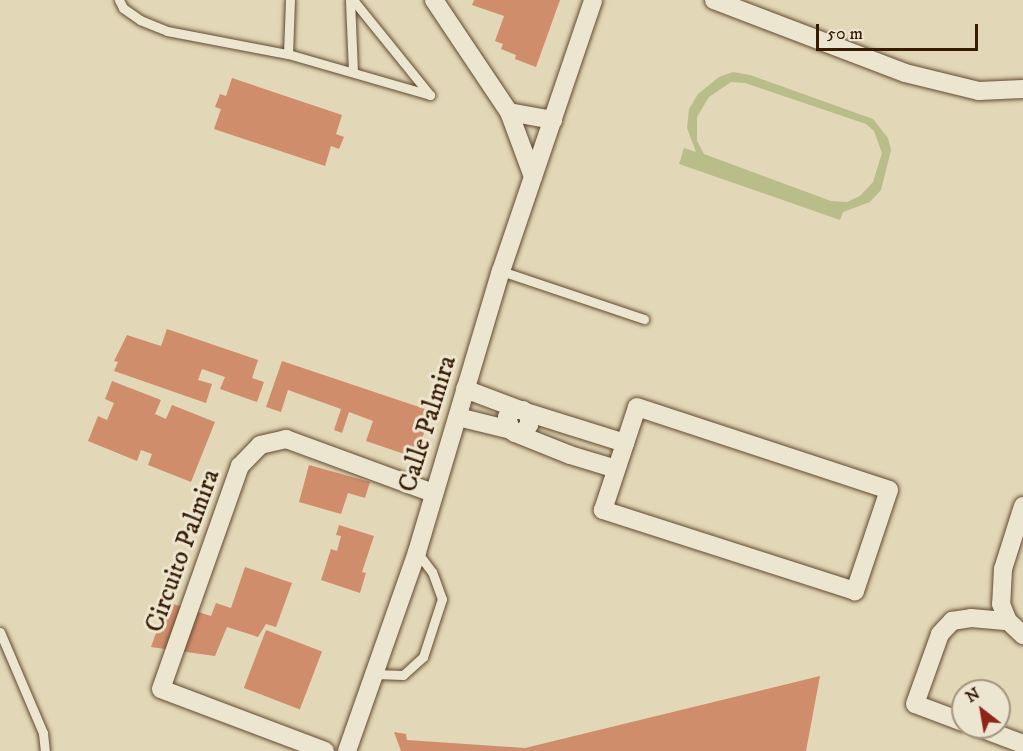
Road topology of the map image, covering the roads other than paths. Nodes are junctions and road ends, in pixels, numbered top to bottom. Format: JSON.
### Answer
{"nodes":[{"id":1,"x":119,"y":0,"type":"edge"},
{"id":2,"x":290,"y":0,"type":"edge"},
{"id":3,"x":352,"y":0,"type":"edge"},
{"id":4,"x":434,"y":0,"type":"edge"},
{"id":5,"x":593,"y":0,"type":"edge"},
{"id":6,"x":714,"y":0,"type":"edge"},
{"id":7,"x":288,"y":54,"type":"junction"},
{"id":8,"x":353,"y":72,"type":"junction"},
{"id":9,"x":1023,"y":89,"type":"edge"},
{"id":10,"x":509,"y":112,"type":"junction"},
{"id":11,"x":553,"y":120,"type":"junction"},
{"id":12,"x":534,"y":177,"type":"junction"},
{"id":13,"x":501,"y":271,"type":"junction"},
{"id":14,"x":644,"y":319,"type":"dead end"},
{"id":15,"x":465,"y":389,"type":"junction"},
{"id":16,"x":522,"y":411,"type":"junction"},
{"id":17,"x":458,"y":417,"type":"junction"},
{"id":18,"x":513,"y":431,"type":"junction"},
{"id":19,"x":625,"y":443,"type":"junction"},
{"id":20,"x":616,"y":469,"type":"junction"},
{"id":21,"x":433,"y":493,"type":"junction"},
{"id":22,"x":1023,"y":506,"type":"edge"},
{"id":23,"x":417,"y":552,"type":"junction"},
{"id":24,"x":1008,"y":621,"type":"junction"},
{"id":25,"x":0,"y":632,"type":"edge"},
{"id":26,"x":1023,"y":635,"type":"edge"},
{"id":27,"x":374,"y":674,"type":"junction"},
{"id":28,"x":951,"y":718,"type":"edge"},
{"id":29,"x":45,"y":751,"type":"edge"},
{"id":30,"x":325,"y":751,"type":"edge"},
{"id":31,"x":347,"y":751,"type":"edge"}],
"edges":[{"from":1,"to":7,"type":"lane"},
{"from":2,"to":7,"type":"lane"},
{"from":3,"to":8,"type":"lane"},
{"from":3,"to":8,"type":"lane"},
{"from":4,"to":10,"type":"street"},
{"from":5,"to":11,"type":"street","name":"Calle Palmira"},
{"from":6,"to":9,"type":"street"},
{"from":7,"to":8,"type":"lane"},
{"from":10,"to":11,"type":"street"},
{"from":10,"to":12,"type":"street"},
{"from":11,"to":12,"type":"street","name":"Calle Palmira"},
{"from":12,"to":13,"type":"street","name":"Calle Palmira"},
{"from":13,"to":14,"type":"lane"},
{"from":13,"to":15,"type":"street","name":"Calle Palmira"},
{"from":15,"to":16,"type":"street"},
{"from":15,"to":17,"type":"street","name":"Calle Palmira"},
{"from":16,"to":18,"type":"street"},
{"from":16,"to":19,"type":"street"},
{"from":17,"to":18,"type":"street"},
{"from":17,"to":21,"type":"street","name":"Calle Palmira"},
{"from":18,"to":20,"type":"street"},
{"from":19,"to":20,"type":"street"},
{"from":19,"to":20,"type":"street"},
{"from":21,"to":23,"type":"street","name":"Calle Palmira"},
{"from":21,"to":30,"type":"street","name":"Circuito Palmira"},
{"from":22,"to":24,"type":"street"},
{"from":23,"to":27,"type":"street","name":"Calle Palmira"},
{"from":23,"to":27,"type":"lane"},
{"from":24,"to":26,"type":"street"},
{"from":24,"to":28,"type":"street"},
{"from":25,"to":29,"type":"lane"},
{"from":27,"to":31,"type":"street","name":"Calle Palmira"}]}
